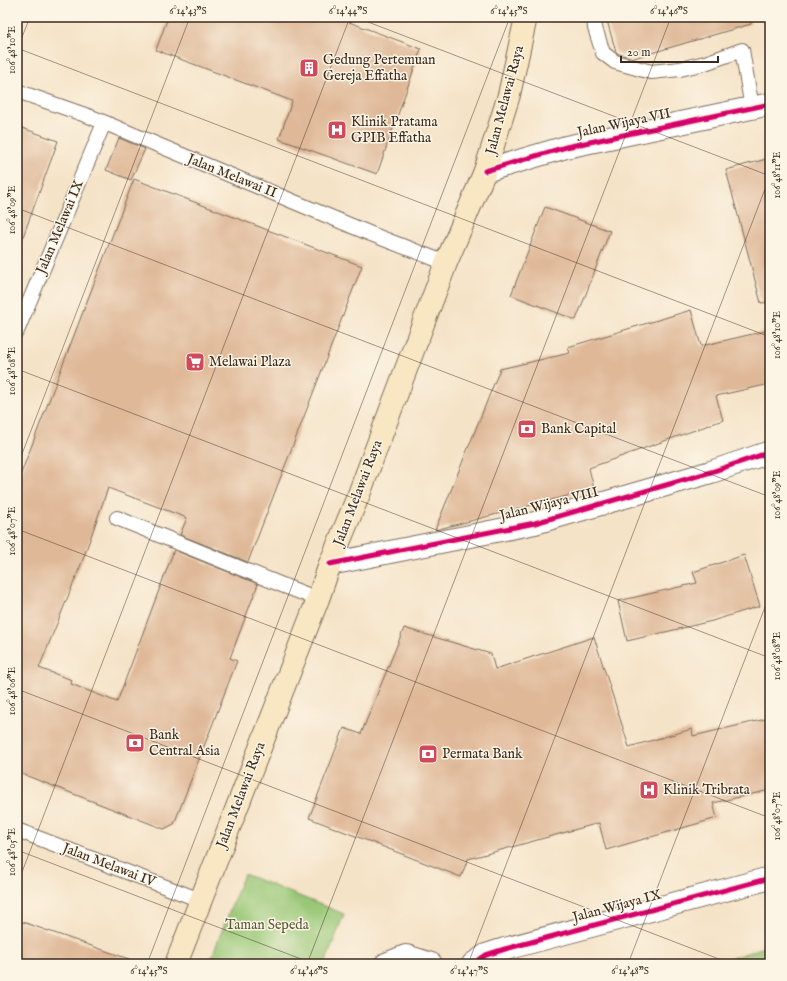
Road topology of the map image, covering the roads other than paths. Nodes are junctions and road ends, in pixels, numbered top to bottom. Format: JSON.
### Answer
{"nodes":[{"id":1,"x":526,"y":17,"type":"edge"},
{"id":2,"x":594,"y":17,"type":"edge"},
{"id":3,"x":17,"y":91,"type":"edge"},
{"id":4,"x":761,"y":106,"type":"edge"},
{"id":5,"x":104,"y":123,"type":"junction"},
{"id":6,"x":485,"y":171,"type":"junction"},
{"id":7,"x":446,"y":263,"type":"junction"},
{"id":8,"x":17,"y":331,"type":"edge"},
{"id":9,"x":770,"y":452,"type":"edge"},
{"id":10,"x":117,"y":518,"type":"dead end"},
{"id":11,"x":330,"y":564,"type":"junction"},
{"id":12,"x":318,"y":599,"type":"junction"},
{"id":13,"x":17,"y":830,"type":"edge"},
{"id":14,"x":770,"y":878,"type":"edge"},
{"id":15,"x":200,"y":900,"type":"junction"},
{"id":16,"x":176,"y":964,"type":"edge"},
{"id":17,"x":386,"y":964,"type":"edge"},
{"id":18,"x":431,"y":964,"type":"edge"},
{"id":19,"x":473,"y":964,"type":"edge"}],
"edges":[{"from":1,"to":6,"type":"main road","name":"Jalan Melawai Raya"},
{"from":2,"to":4,"type":"lane"},
{"from":3,"to":5,"type":"lane","name":"Jalan Melawai II"},
{"from":4,"to":6,"type":"street","name":"Jalan Wijaya VII"},
{"from":5,"to":7,"type":"lane","name":"Jalan Melawai II"},
{"from":5,"to":8,"type":"lane","name":"Jalan Melawai IX"},
{"from":6,"to":7,"type":"main road","name":"Jalan Melawai Raya"},
{"from":7,"to":11,"type":"main road","name":"Jalan Melawai Raya"},
{"from":9,"to":11,"type":"street","name":"Jalan Wijaya VIII"},
{"from":10,"to":12,"type":"lane"},
{"from":11,"to":12,"type":"main road","name":"Jalan Melawai Raya"},
{"from":12,"to":15,"type":"main road","name":"Jalan Melawai Raya"},
{"from":13,"to":15,"type":"lane","name":"Jalan Melawai IV"},
{"from":14,"to":19,"type":"street","name":"Jalan Wijaya IX"},
{"from":15,"to":16,"type":"main road","name":"Jalan Melawai Raya"},
{"from":17,"to":18,"type":"street"}]}
